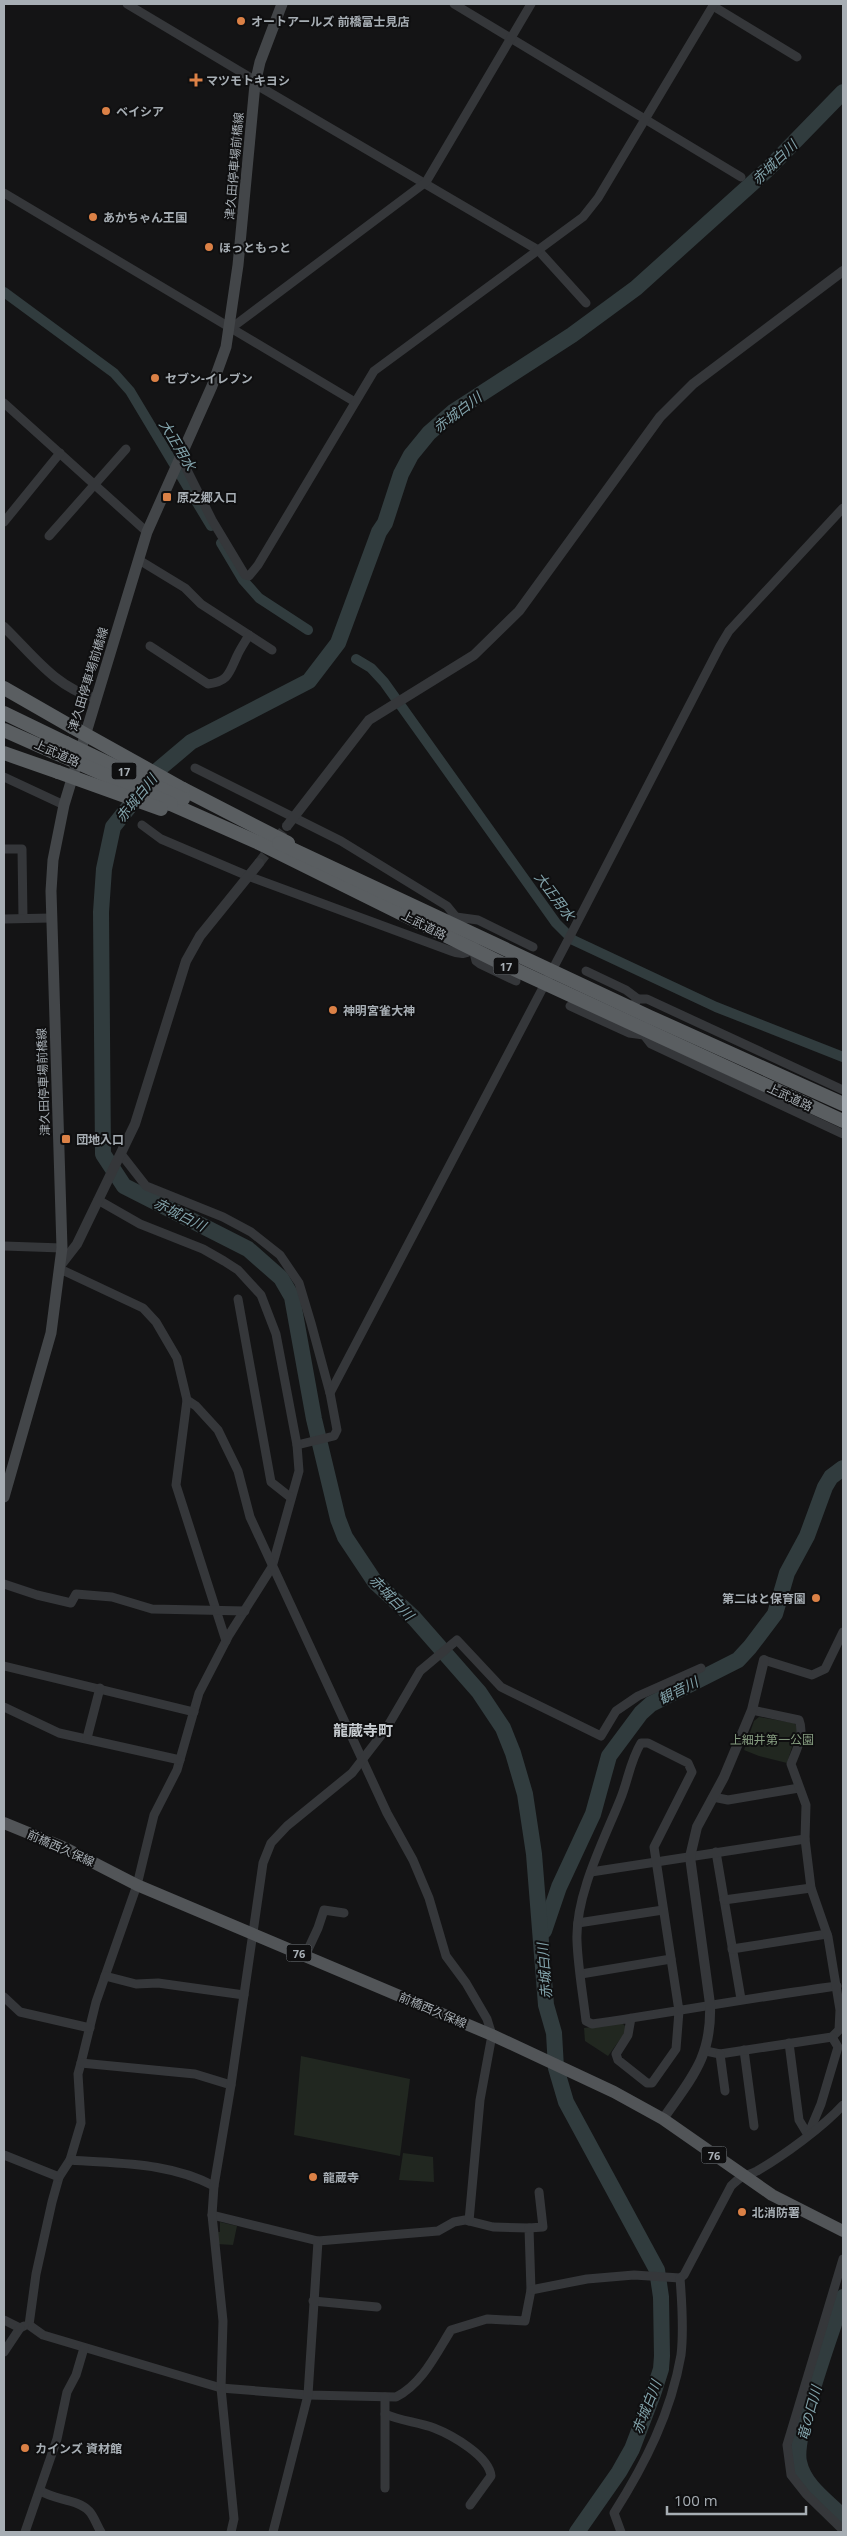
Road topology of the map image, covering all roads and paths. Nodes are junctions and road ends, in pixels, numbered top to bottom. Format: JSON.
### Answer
{"nodes":[{"id":1,"x":127,"y":4,"type":"edge"},
{"id":2,"x":282,"y":4,"type":"edge"},
{"id":3,"x":454,"y":4,"type":"edge"},
{"id":4,"x":531,"y":4,"type":"edge"},
{"id":5,"x":713,"y":5,"type":"edge"},
{"id":6,"x":510,"y":38,"type":"junction"},
{"id":7,"x":797,"y":57,"type":"dead end"},
{"id":8,"x":256,"y":82,"type":"junction"},
{"id":9,"x":646,"y":117,"type":"junction"},
{"id":10,"x":742,"y":176,"type":"dead end"},
{"id":11,"x":426,"y":182,"type":"junction"},
{"id":12,"x":4,"y":193,"type":"edge"},
{"id":13,"x":538,"y":250,"type":"junction"},
{"id":14,"x":843,"y":271,"type":"edge"},
{"id":15,"x":586,"y":303,"type":"dead end"},
{"id":16,"x":230,"y":329,"type":"junction"},
{"id":17,"x":355,"y":402,"type":"junction"},
{"id":18,"x":4,"y":403,"type":"edge"},
{"id":19,"x":126,"y":449,"type":"dead end"},
{"id":20,"x":60,"y":453,"type":"junction"},
{"id":21,"x":179,"y":457,"type":"junction"},
{"id":22,"x":95,"y":484,"type":"junction"},
{"id":23,"x":843,"y":508,"type":"edge"},
{"id":24,"x":4,"y":522,"type":"edge"},
{"id":25,"x":147,"y":532,"type":"junction"},
{"id":26,"x":49,"y":536,"type":"dead end"},
{"id":27,"x":139,"y":560,"type":"junction"},
{"id":28,"x":4,"y":627,"type":"edge"},
{"id":29,"x":249,"y":636,"type":"junction"},
{"id":30,"x":150,"y":646,"type":"dead end"},
{"id":31,"x":272,"y":650,"type":"dead end"},
{"id":32,"x":4,"y":688,"type":"edge"},
{"id":33,"x":95,"y":698,"type":"junction"},
{"id":34,"x":4,"y":713,"type":"edge"},
{"id":35,"x":4,"y":730,"type":"edge"},
{"id":36,"x":62,"y":748,"type":"junction"},
{"id":37,"x":4,"y":753,"type":"edge"},
{"id":38,"x":195,"y":768,"type":"dead end"},
{"id":39,"x":4,"y":777,"type":"edge"},
{"id":40,"x":175,"y":800,"type":"junction"},
{"id":41,"x":64,"y":805,"type":"junction"},
{"id":42,"x":295,"y":817,"type":"junction"},
{"id":43,"x":142,"y":825,"type":"dead end"},
{"id":44,"x":287,"y":826,"type":"tunnel mouth"},
{"id":45,"x":4,"y":849,"type":"edge"},
{"id":46,"x":259,"y":863,"type":"tunnel mouth"},
{"id":47,"x":248,"y":876,"type":"junction"},
{"id":48,"x":24,"y":918,"type":"junction"},
{"id":49,"x":52,"y":918,"type":"junction"},
{"id":50,"x":4,"y":919,"type":"edge"},
{"id":51,"x":457,"y":922,"type":"junction"},
{"id":52,"x":476,"y":943,"type":"junction"},
{"id":53,"x":533,"y":947,"type":"dead end"},
{"id":54,"x":552,"y":971,"type":"junction"},
{"id":55,"x":586,"y":971,"type":"dead end"},
{"id":56,"x":516,"y":981,"type":"dead end"},
{"id":57,"x":546,"y":984,"type":"junction"},
{"id":58,"x":635,"y":1003,"type":"junction"},
{"id":59,"x":570,"y":1006,"type":"dead end"},
{"id":60,"x":646,"y":1027,"type":"junction"},
{"id":61,"x":843,"y":1090,"type":"edge"},
{"id":62,"x":843,"y":1104,"type":"edge"},
{"id":63,"x":843,"y":1121,"type":"edge"},
{"id":64,"x":843,"y":1134,"type":"edge"},
{"id":65,"x":121,"y":1154,"type":"junction"},
{"id":66,"x":100,"y":1197,"type":"junction"},
{"id":67,"x":4,"y":1246,"type":"edge"},
{"id":68,"x":62,"y":1248,"type":"junction"},
{"id":69,"x":60,"y":1268,"type":"junction"},
{"id":70,"x":238,"y":1299,"type":"dead end"},
{"id":71,"x":330,"y":1393,"type":"junction"},
{"id":72,"x":187,"y":1400,"type":"junction"},
{"id":73,"x":298,"y":1444,"type":"junction"},
{"id":74,"x":4,"y":1497,"type":"edge"},
{"id":75,"x":290,"y":1497,"type":"junction"},
{"id":76,"x":272,"y":1567,"type":"junction"},
{"id":77,"x":4,"y":1584,"type":"edge"},
{"id":78,"x":245,"y":1611,"type":"junction"},
{"id":79,"x":216,"y":1612,"type":"junction"},
{"id":80,"x":843,"y":1632,"type":"edge"},
{"id":81,"x":226,"y":1641,"type":"junction"},
{"id":82,"x":764,"y":1660,"type":"joint"},
{"id":83,"x":4,"y":1666,"type":"edge"},
{"id":84,"x":701,"y":1668,"type":"dead end"},
{"id":85,"x":100,"y":1688,"type":"junction"},
{"id":86,"x":4,"y":1707,"type":"edge"},
{"id":87,"x":752,"y":1710,"type":"junction"},
{"id":88,"x":194,"y":1712,"type":"junction"},
{"id":89,"x":86,"y":1738,"type":"junction"},
{"id":90,"x":362,"y":1758,"type":"junction"},
{"id":91,"x":180,"y":1760,"type":"junction"},
{"id":92,"x":800,"y":1788,"type":"junction"},
{"id":93,"x":713,"y":1797,"type":"junction"},
{"id":94,"x":4,"y":1823,"type":"edge"},
{"id":95,"x":805,"y":1839,"type":"junction"},
{"id":96,"x":716,"y":1852,"type":"junction"},
{"id":97,"x":690,"y":1857,"type":"junction"},
{"id":98,"x":655,"y":1862,"type":"junction"},
{"id":99,"x":591,"y":1872,"type":"junction"},
{"id":100,"x":137,"y":1884,"type":"junction"},
{"id":101,"x":811,"y":1888,"type":"junction"},
{"id":102,"x":724,"y":1900,"type":"junction"},
{"id":103,"x":663,"y":1910,"type":"junction"},
{"id":104,"x":344,"y":1913,"type":"dead end"},
{"id":105,"x":578,"y":1923,"type":"junction"},
{"id":106,"x":253,"y":1934,"type":"junction"},
{"id":107,"x":827,"y":1934,"type":"junction"},
{"id":108,"x":732,"y":1949,"type":"junction"},
{"id":109,"x":305,"y":1956,"type":"junction"},
{"id":110,"x":671,"y":1960,"type":"junction"},
{"id":111,"x":580,"y":1974,"type":"junction"},
{"id":112,"x":105,"y":1976,"type":"junction"},
{"id":113,"x":837,"y":1986,"type":"junction"},
{"id":114,"x":244,"y":1995,"type":"junction"},
{"id":115,"x":4,"y":1997,"type":"edge"},
{"id":116,"x":741,"y":1999,"type":"junction"},
{"id":117,"x":710,"y":2004,"type":"junction"},
{"id":118,"x":679,"y":2011,"type":"junction"},
{"id":119,"x":631,"y":2018,"type":"junction"},
{"id":120,"x":90,"y":2028,"type":"junction"},
{"id":121,"x":492,"y":2035,"type":"junction"},
{"id":122,"x":832,"y":2037,"type":"junction"},
{"id":123,"x":789,"y":2043,"type":"junction"},
{"id":124,"x":744,"y":2050,"type":"junction"},
{"id":125,"x":706,"y":2051,"type":"junction"},
{"id":126,"x":720,"y":2054,"type":"junction"},
{"id":127,"x":81,"y":2063,"type":"junction"},
{"id":128,"x":231,"y":2085,"type":"junction"},
{"id":129,"x":725,"y":2090,"type":"dead end"},
{"id":130,"x":843,"y":2105,"type":"edge"},
{"id":131,"x":663,"y":2119,"type":"junction"},
{"id":132,"x":754,"y":2126,"type":"dead end"},
{"id":133,"x":808,"y":2135,"type":"junction"},
{"id":134,"x":4,"y":2155,"type":"edge"},
{"id":135,"x":70,"y":2160,"type":"junction"},
{"id":136,"x":742,"y":2175,"type":"junction"},
{"id":137,"x":59,"y":2177,"type":"junction"},
{"id":138,"x":214,"y":2186,"type":"junction"},
{"id":139,"x":539,"y":2192,"type":"dead end"},
{"id":140,"x":212,"y":2215,"type":"junction"},
{"id":141,"x":470,"y":2221,"type":"junction"},
{"id":142,"x":529,"y":2228,"type":"junction"},
{"id":143,"x":843,"y":2232,"type":"edge"},
{"id":144,"x":318,"y":2241,"type":"junction"},
{"id":145,"x":843,"y":2259,"type":"edge"},
{"id":146,"x":678,"y":2278,"type":"junction"},
{"id":147,"x":531,"y":2290,"type":"junction"},
{"id":148,"x":314,"y":2301,"type":"junction"},
{"id":149,"x":377,"y":2307,"type":"dead end"},
{"id":150,"x":4,"y":2320,"type":"edge"},
{"id":151,"x":24,"y":2326,"type":"junction"},
{"id":152,"x":84,"y":2348,"type":"junction"},
{"id":153,"x":4,"y":2352,"type":"edge"},
{"id":154,"x":221,"y":2388,"type":"junction"},
{"id":155,"x":308,"y":2395,"type":"junction"},
{"id":156,"x":385,"y":2397,"type":"junction"},
{"id":157,"x":385,"y":2414,"type":"junction"},
{"id":158,"x":385,"y":2488,"type":"dead end"},
{"id":159,"x":41,"y":2491,"type":"junction"},
{"id":160,"x":470,"y":2504,"type":"dead end"},
{"id":161,"x":843,"y":2530,"type":"edge"},
{"id":162,"x":26,"y":2532,"type":"edge"},
{"id":163,"x":101,"y":2532,"type":"edge"},
{"id":164,"x":232,"y":2532,"type":"edge"},
{"id":165,"x":273,"y":2532,"type":"edge"},
{"id":166,"x":621,"y":2532,"type":"edge"}],
"edges":[{"from":1,"to":8,"type":"street"},
{"from":2,"to":8,"type":"main road","name":"津久田停車場前橋線"},
{"from":3,"to":6,"type":"street"},
{"from":4,"to":6,"type":"street"},
{"from":5,"to":7,"type":"street"},
{"from":5,"to":9,"type":"street"},
{"from":6,"to":9,"type":"street"},
{"from":6,"to":11,"type":"street"},
{"from":8,"to":11,"type":"street"},
{"from":8,"to":16,"type":"main road","name":"津久田停車場前橋線"},
{"from":9,"to":10,"type":"street"},
{"from":9,"to":13,"type":"street"},
{"from":11,"to":13,"type":"street"},
{"from":11,"to":16,"type":"street"},
{"from":12,"to":16,"type":"street"},
{"from":13,"to":15,"type":"street"},
{"from":13,"to":17,"type":"street"},
{"from":14,"to":42,"type":"street"},
{"from":16,"to":17,"type":"street"},
{"from":16,"to":21,"type":"main road","name":"津久田停車場前橋線"},
{"from":17,"to":21,"type":"street"},
{"from":18,"to":20,"type":"street"},
{"from":19,"to":22,"type":"street"},
{"from":20,"to":22,"type":"street"},
{"from":20,"to":24,"type":"street"},
{"from":21,"to":25,"type":"main road","name":"津久田停車場前橋線"},
{"from":22,"to":25,"type":"street"},
{"from":22,"to":26,"type":"street"},
{"from":23,"to":54,"type":"street"},
{"from":25,"to":27,"type":"main road","name":"津久田停車場前橋線"},
{"from":27,"to":29,"type":"street"},
{"from":27,"to":33,"type":"main road","name":"津久田停車場前橋線"},
{"from":28,"to":33,"type":"street"},
{"from":29,"to":30,"type":"street"},
{"from":29,"to":31,"type":"street"},
{"from":32,"to":40,"type":"highway","number":"17","bridge":true},
{"from":33,"to":41,"type":"main road","name":"津久田停車場前橋線"},
{"from":34,"to":36,"type":"highway","name":"上武道路","number":"17"},
{"from":35,"to":36,"type":"highway","name":"上武道路","number":"17"},
{"from":36,"to":40,"type":"highway","name":"上武道路","number":"17","bridge":true},
{"from":37,"to":40,"type":"highway","number":"17","bridge":true},
{"from":38,"to":42,"type":"street"},
{"from":39,"to":41,"type":"street"},
{"from":40,"to":51,"type":"highway","name":"上武道路","number":"17"},
{"from":40,"to":52,"type":"highway","name":"上武道路","number":"17"},
{"from":41,"to":49,"type":"main road","name":"津久田停車場前橋線"},
{"from":42,"to":44,"type":"street"},
{"from":42,"to":51,"type":"street"},
{"from":43,"to":47,"type":"street"},
{"from":45,"to":48,"type":"street"},
{"from":46,"to":47,"type":"street"},
{"from":47,"to":52,"type":"street"},
{"from":47,"to":65,"type":"street"},
{"from":48,"to":49,"type":"street"},
{"from":48,"to":50,"type":"street"},
{"from":49,"to":68,"type":"main road","name":"津久田停車場前橋線"},
{"from":51,"to":52,"type":"highway","name":"上武道路","number":"17"},
{"from":51,"to":53,"type":"street"},
{"from":52,"to":54,"type":"highway","name":"上武道路","number":"17"},
{"from":52,"to":56,"type":"street"},
{"from":52,"to":57,"type":"highway","name":"上武道路","number":"17"},
{"from":54,"to":57,"type":"street"},
{"from":54,"to":58,"type":"highway","name":"上武道路","number":"17"},
{"from":55,"to":58,"type":"street"},
{"from":57,"to":60,"type":"highway","name":"上武道路","number":"17"},
{"from":57,"to":71,"type":"street"},
{"from":58,"to":60,"type":"highway","name":"上武道路","number":"17"},
{"from":58,"to":61,"type":"street"},
{"from":59,"to":60,"type":"street"},
{"from":60,"to":62,"type":"highway","name":"上武道路","number":"17"},
{"from":60,"to":63,"type":"highway","name":"上武道路","number":"17"},
{"from":60,"to":64,"type":"street"},
{"from":65,"to":66,"type":"street"},
{"from":65,"to":71,"type":"street"},
{"from":66,"to":69,"type":"street"},
{"from":66,"to":73,"type":"street"},
{"from":67,"to":68,"type":"street"},
{"from":68,"to":69,"type":"main road","name":"津久田停車場前橋線"},
{"from":69,"to":72,"type":"street"},
{"from":69,"to":74,"type":"main road","name":"津久田停車場前橋線"},
{"from":70,"to":75,"type":"street"},
{"from":71,"to":73,"type":"street"},
{"from":72,"to":76,"type":"street"},
{"from":72,"to":79,"type":"street"},
{"from":73,"to":75,"type":"street"},
{"from":75,"to":76,"type":"street"},
{"from":76,"to":78,"type":"street"},
{"from":76,"to":90,"type":"street"},
{"from":77,"to":79,"type":"street"},
{"from":78,"to":79,"type":"street"},
{"from":78,"to":81,"type":"street"},
{"from":79,"to":81,"type":"street"},
{"from":80,"to":82,"type":"street"},
{"from":81,"to":88,"type":"street"},
{"from":82,"to":87,"type":"street"},
{"from":83,"to":85,"type":"street"},
{"from":84,"to":90,"type":"street"},
{"from":85,"to":88,"type":"street"},
{"from":85,"to":89,"type":"street"},
{"from":86,"to":89,"type":"street"},
{"from":87,"to":92,"type":"street"},
{"from":87,"to":93,"type":"street"},
{"from":88,"to":91,"type":"street"},
{"from":89,"to":91,"type":"street"},
{"from":90,"to":106,"type":"street"},
{"from":90,"to":121,"type":"street"},
{"from":91,"to":100,"type":"street"},
{"from":92,"to":93,"type":"street"},
{"from":92,"to":95,"type":"street"},
{"from":93,"to":97,"type":"street"},
{"from":94,"to":100,"type":"main road","name":"前橋西久保線","number":"76"},
{"from":95,"to":96,"type":"street"},
{"from":95,"to":101,"type":"street"},
{"from":96,"to":97,"type":"street"},
{"from":96,"to":102,"type":"street"},
{"from":97,"to":98,"type":"street"},
{"from":97,"to":117,"type":"street"},
{"from":98,"to":99,"type":"street"},
{"from":98,"to":99,"type":"street"},
{"from":98,"to":103,"type":"street"},
{"from":99,"to":105,"type":"street"},
{"from":100,"to":106,"type":"main road","name":"前橋西久保線","number":"76"},
{"from":100,"to":112,"type":"street"},
{"from":101,"to":102,"type":"street"},
{"from":101,"to":107,"type":"street"},
{"from":102,"to":108,"type":"street"},
{"from":103,"to":105,"type":"street"},
{"from":103,"to":110,"type":"street"},
{"from":104,"to":109,"type":"street"},
{"from":105,"to":111,"type":"street"},
{"from":106,"to":109,"type":"main road","name":"前橋西久保線","number":"76"},
{"from":106,"to":114,"type":"street"},
{"from":107,"to":108,"type":"street"},
{"from":107,"to":113,"type":"street"},
{"from":108,"to":116,"type":"street"},
{"from":109,"to":121,"type":"main road","name":"前橋西久保線","number":"76"},
{"from":110,"to":111,"type":"street"},
{"from":110,"to":118,"type":"street"},
{"from":111,"to":119,"type":"street"},
{"from":112,"to":114,"type":"street"},
{"from":112,"to":120,"type":"street"},
{"from":113,"to":116,"type":"street"},
{"from":113,"to":122,"type":"street"},
{"from":114,"to":128,"type":"street"},
{"from":115,"to":120,"type":"street"},
{"from":116,"to":117,"type":"street"},
{"from":117,"to":118,"type":"street"},
{"from":117,"to":125,"type":"street"},
{"from":118,"to":119,"type":"street"},
{"from":118,"to":119,"type":"street"},
{"from":120,"to":127,"type":"street"},
{"from":121,"to":131,"type":"main road","name":"前橋西久保線","number":"76"},
{"from":121,"to":141,"type":"street"},
{"from":122,"to":123,"type":"street"},
{"from":122,"to":133,"type":"street"},
{"from":123,"to":124,"type":"street"},
{"from":123,"to":133,"type":"street"},
{"from":124,"to":126,"type":"street"},
{"from":124,"to":132,"type":"street"},
{"from":125,"to":126,"type":"street"},
{"from":125,"to":131,"type":"street"},
{"from":126,"to":129,"type":"street"},
{"from":127,"to":128,"type":"street"},
{"from":127,"to":135,"type":"street"},
{"from":128,"to":138,"type":"street"},
{"from":130,"to":133,"type":"street"},
{"from":131,"to":136,"type":"main road","name":"前橋西久保線","number":"76"},
{"from":133,"to":136,"type":"street"},
{"from":134,"to":137,"type":"street"},
{"from":135,"to":137,"type":"street"},
{"from":135,"to":138,"type":"street"},
{"from":136,"to":143,"type":"main road","name":"前橋西久保線","number":"76"},
{"from":136,"to":146,"type":"street"},
{"from":137,"to":151,"type":"street"},
{"from":138,"to":140,"type":"street"},
{"from":139,"to":142,"type":"street"},
{"from":140,"to":144,"type":"street"},
{"from":140,"to":154,"type":"street"},
{"from":141,"to":142,"type":"street"},
{"from":141,"to":144,"type":"street"},
{"from":142,"to":147,"type":"street"},
{"from":144,"to":148,"type":"street"},
{"from":145,"to":161,"type":"street"},
{"from":146,"to":147,"type":"street"},
{"from":146,"to":166,"type":"street"},
{"from":147,"to":156,"type":"street"},
{"from":148,"to":149,"type":"street"},
{"from":148,"to":155,"type":"street"},
{"from":150,"to":151,"type":"street"},
{"from":151,"to":152,"type":"street"},
{"from":151,"to":153,"type":"street"},
{"from":152,"to":154,"type":"street"},
{"from":152,"to":159,"type":"street"},
{"from":154,"to":155,"type":"street"},
{"from":154,"to":164,"type":"street"},
{"from":155,"to":156,"type":"street"},
{"from":155,"to":165,"type":"street"},
{"from":156,"to":157,"type":"street"},
{"from":157,"to":158,"type":"street"},
{"from":157,"to":160,"type":"street"},
{"from":159,"to":162,"type":"street"},
{"from":159,"to":163,"type":"street"}]}
